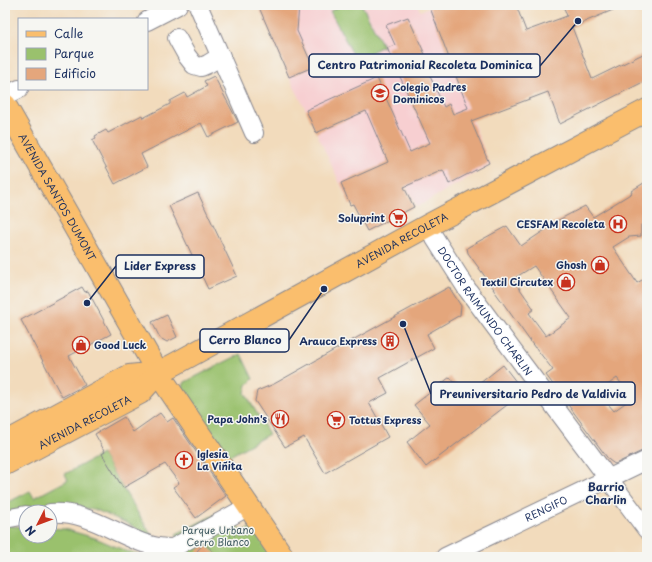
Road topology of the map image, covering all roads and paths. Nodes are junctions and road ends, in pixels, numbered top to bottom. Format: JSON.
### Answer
{"nodes":[{"id":1,"x":198,"y":5,"type":"edge"},
{"id":2,"x":168,"y":7,"type":"edge"},
{"id":3,"x":148,"y":20,"type":"edge"},
{"id":4,"x":177,"y":38,"type":"dead end"},
{"id":5,"x":221,"y":56,"type":"junction"},
{"id":6,"x":18,"y":90,"type":"edge"},
{"id":7,"x":5,"y":96,"type":"edge"},
{"id":8,"x":5,"y":105,"type":"edge"},
{"id":9,"x":647,"y":110,"type":"edge"},
{"id":10,"x":254,"y":133,"type":"dead end"},
{"id":11,"x":426,"y":226,"type":"junction"},
{"id":12,"x":158,"y":373,"type":"junction"},
{"id":13,"x":5,"y":443,"type":"edge"},
{"id":14,"x":647,"y":460,"type":"edge"},
{"id":15,"x":5,"y":464,"type":"edge"},
{"id":16,"x":608,"y":479,"type":"junction"},
{"id":17,"x":249,"y":506,"type":"junction"},
{"id":18,"x":58,"y":513,"type":"edge"},
{"id":19,"x":18,"y":517,"type":"edge"},
{"id":20,"x":5,"y":519,"type":"edge"},
{"id":21,"x":647,"y":530,"type":"edge"},
{"id":22,"x":228,"y":536,"type":"dead end"},
{"id":23,"x":248,"y":536,"type":"dead end"},
{"id":24,"x":284,"y":557,"type":"edge"},
{"id":25,"x":445,"y":557,"type":"edge"}],
"edges":[{"from":1,"to":5,"type":"street"},
{"from":2,"to":3,"type":"street"},
{"from":4,"to":5,"type":"street"},
{"from":5,"to":10,"type":"street"},
{"from":6,"to":7,"type":"street"},
{"from":8,"to":12,"type":"main road","name":"AVENIDA SANTOS DUMONT"},
{"from":9,"to":11,"type":"main road","name":"AVENIDA RECOLETA"},
{"from":11,"to":12,"type":"main road","name":"AVENIDA RECOLETA"},
{"from":11,"to":16,"type":"street","name":"DOCTOR RAIMUNDO CHARLIN"},
{"from":12,"to":13,"type":"main road","name":"AVENIDA RECOLETA"},
{"from":12,"to":15,"type":"main road","name":"AVENIDA RECOLETA"},
{"from":12,"to":17,"type":"main road","name":"AVENIDA SANTOS DUMONT"},
{"from":14,"to":16,"type":"street","name":"RENGIFO"},
{"from":16,"to":21,"type":"street","name":"DOCTOR RAIMUNDO CHARLIN"},
{"from":16,"to":25,"type":"street","name":"RENGIFO"},
{"from":17,"to":18,"type":"street"},
{"from":17,"to":24,"type":"main road","name":"AVENIDA SANTOS DUMONT"},
{"from":19,"to":20,"type":"street"},
{"from":22,"to":23,"type":"path"}]}
